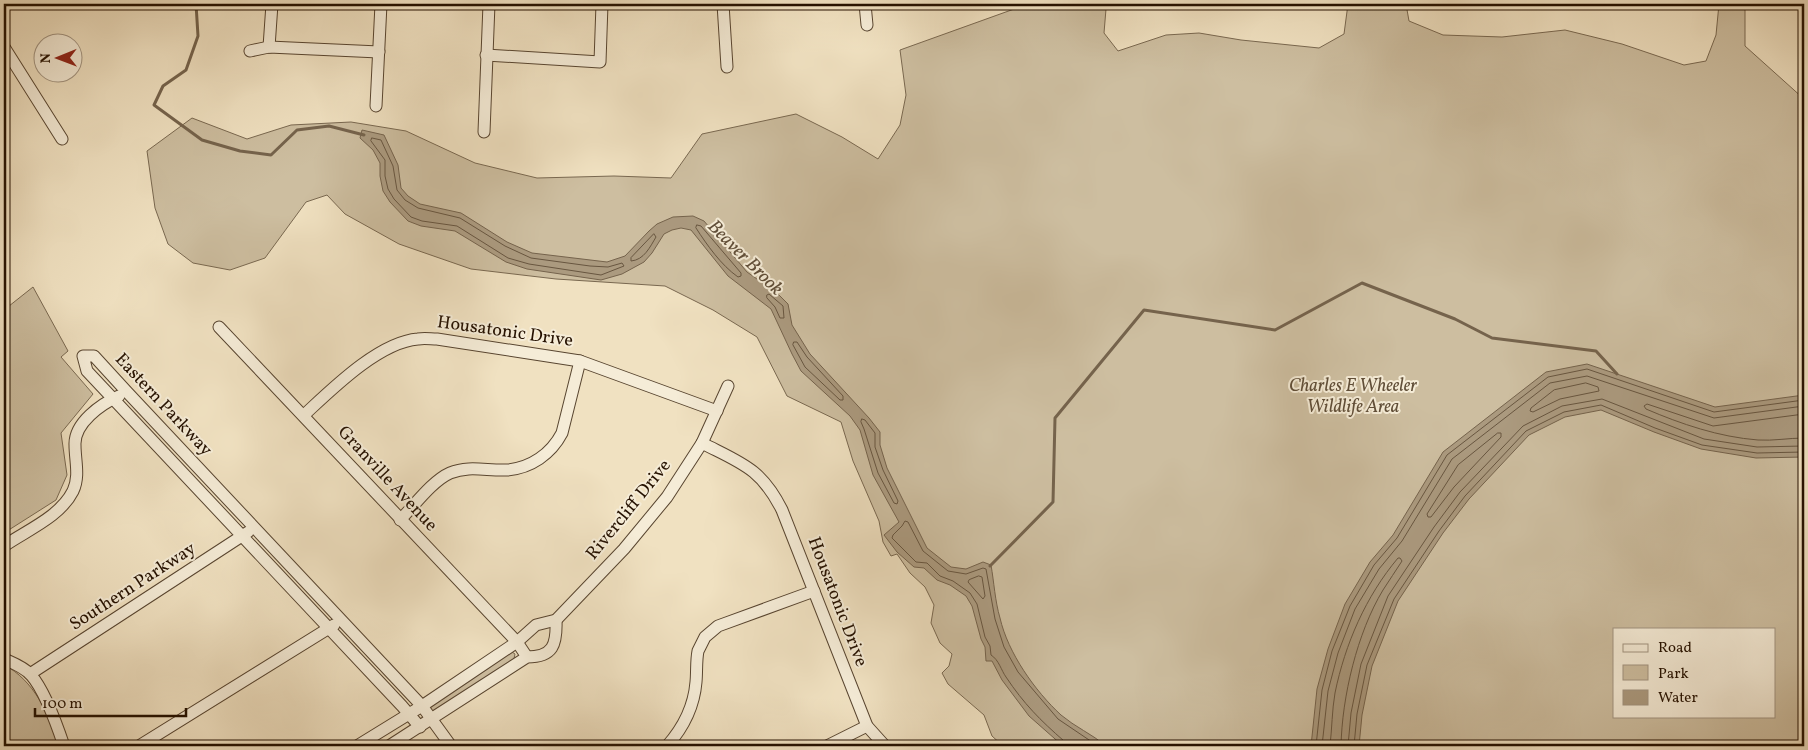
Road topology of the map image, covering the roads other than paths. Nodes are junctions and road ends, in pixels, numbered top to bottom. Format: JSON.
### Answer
{"nodes":[{"id":1,"x":272,"y":4,"type":"edge"},
{"id":2,"x":380,"y":4,"type":"edge"},
{"id":3,"x":489,"y":4,"type":"edge"},
{"id":4,"x":602,"y":4,"type":"edge"},
{"id":5,"x":723,"y":4,"type":"edge"},
{"id":6,"x":865,"y":4,"type":"edge"},
{"id":7,"x":867,"y":25,"type":"dead end"},
{"id":8,"x":4,"y":47,"type":"edge"},
{"id":9,"x":269,"y":47,"type":"junction"},
{"id":10,"x":250,"y":51,"type":"dead end"},
{"id":11,"x":379,"y":52,"type":"junction"},
{"id":12,"x":486,"y":54,"type":"junction"},
{"id":13,"x":728,"y":67,"type":"dead end"},
{"id":14,"x":376,"y":106,"type":"dead end"},
{"id":15,"x":484,"y":132,"type":"dead end"},
{"id":16,"x":62,"y":139,"type":"dead end"},
{"id":17,"x":219,"y":327,"type":"dead end"},
{"id":18,"x":580,"y":361,"type":"junction"},
{"id":19,"x":728,"y":386,"type":"dead end"},
{"id":20,"x":127,"y":392,"type":"junction"},
{"id":21,"x":113,"y":398,"type":"junction"},
{"id":22,"x":717,"y":411,"type":"junction"},
{"id":23,"x":304,"y":415,"type":"junction"},
{"id":24,"x":702,"y":443,"type":"junction"},
{"id":25,"x":400,"y":520,"type":"junction"},
{"id":26,"x":254,"y":528,"type":"junction"},
{"id":27,"x":243,"y":536,"type":"junction"},
{"id":28,"x":4,"y":546,"type":"edge"},
{"id":29,"x":814,"y":591,"type":"junction"},
{"id":30,"x":342,"y":620,"type":"junction"},
{"id":31,"x":556,"y":620,"type":"junction"},
{"id":32,"x":329,"y":628,"type":"junction"},
{"id":33,"x":517,"y":642,"type":"junction"},
{"id":34,"x":527,"y":657,"type":"junction"},
{"id":35,"x":4,"y":659,"type":"edge"},
{"id":36,"x":30,"y":674,"type":"junction"},
{"id":37,"x":422,"y":706,"type":"junction"},
{"id":38,"x":409,"y":714,"type":"junction"},
{"id":39,"x":432,"y":720,"type":"junction"},
{"id":40,"x":867,"y":726,"type":"junction"},
{"id":41,"x":420,"y":728,"type":"junction"},
{"id":42,"x":64,"y":746,"type":"edge"},
{"id":43,"x":139,"y":746,"type":"edge"},
{"id":44,"x":357,"y":746,"type":"edge"},
{"id":45,"x":389,"y":746,"type":"edge"},
{"id":46,"x":451,"y":746,"type":"edge"},
{"id":47,"x":667,"y":746,"type":"edge"},
{"id":48,"x":827,"y":746,"type":"edge"},
{"id":49,"x":885,"y":746,"type":"edge"}],
"edges":[{"from":1,"to":9,"type":"street"},
{"from":2,"to":11,"type":"street"},
{"from":3,"to":12,"type":"street"},
{"from":4,"to":12,"type":"street"},
{"from":5,"to":13,"type":"street"},
{"from":6,"to":7,"type":"street"},
{"from":8,"to":16,"type":"street"},
{"from":9,"to":10,"type":"street"},
{"from":9,"to":11,"type":"street"},
{"from":11,"to":14,"type":"street"},
{"from":12,"to":15,"type":"street"},
{"from":17,"to":23,"type":"street","name":"Granville Avenue"},
{"from":18,"to":22,"type":"street","name":"Housatonic Drive"},
{"from":18,"to":23,"type":"street","name":"Housatonic Drive"},
{"from":18,"to":25,"type":"street"},
{"from":19,"to":22,"type":"street","name":"Rivercliff Drive"},
{"from":20,"to":21,"type":"street"},
{"from":20,"to":21,"type":"street","name":"Eastern Parkway"},
{"from":20,"to":26,"type":"street","name":"Eastern Parkway"},
{"from":21,"to":27,"type":"street","name":"Eastern Parkway"},
{"from":21,"to":28,"type":"street"},
{"from":22,"to":24,"type":"street","name":"Rivercliff Drive"},
{"from":23,"to":25,"type":"street","name":"Granville Avenue"},
{"from":24,"to":29,"type":"street","name":"Housatonic Drive"},
{"from":24,"to":31,"type":"street","name":"Rivercliff Drive"},
{"from":25,"to":33,"type":"street","name":"Granville Avenue"},
{"from":26,"to":27,"type":"street","name":"Southern Parkway"},
{"from":26,"to":30,"type":"street","name":"Eastern Parkway"},
{"from":27,"to":32,"type":"street","name":"Eastern Parkway"},
{"from":27,"to":36,"type":"street","name":"Southern Parkway"},
{"from":29,"to":40,"type":"street","name":"Housatonic Drive"},
{"from":29,"to":47,"type":"street"},
{"from":30,"to":32,"type":"street"},
{"from":30,"to":37,"type":"street","name":"Eastern Parkway"},
{"from":31,"to":33,"type":"street","name":"Rivercliff Drive"},
{"from":31,"to":34,"type":"street"},
{"from":32,"to":38,"type":"street","name":"Eastern Parkway"},
{"from":32,"to":43,"type":"street"},
{"from":33,"to":34,"type":"street","name":"Granville Avenue"},
{"from":33,"to":37,"type":"street","name":"Rivercliff Drive"},
{"from":34,"to":39,"type":"street"},
{"from":35,"to":36,"type":"street"},
{"from":36,"to":42,"type":"street"},
{"from":37,"to":38,"type":"street","name":"Rivercliff Drive"},
{"from":37,"to":39,"type":"street","name":"Eastern Parkway"},
{"from":38,"to":41,"type":"street","name":"Eastern Parkway"},
{"from":38,"to":44,"type":"street","name":"Rivercliff Drive"},
{"from":39,"to":41,"type":"street"},
{"from":39,"to":46,"type":"street","name":"Eastern Parkway"},
{"from":40,"to":48,"type":"street"},
{"from":40,"to":49,"type":"street","name":"Housatonic Drive"},
{"from":41,"to":45,"type":"street"}]}
